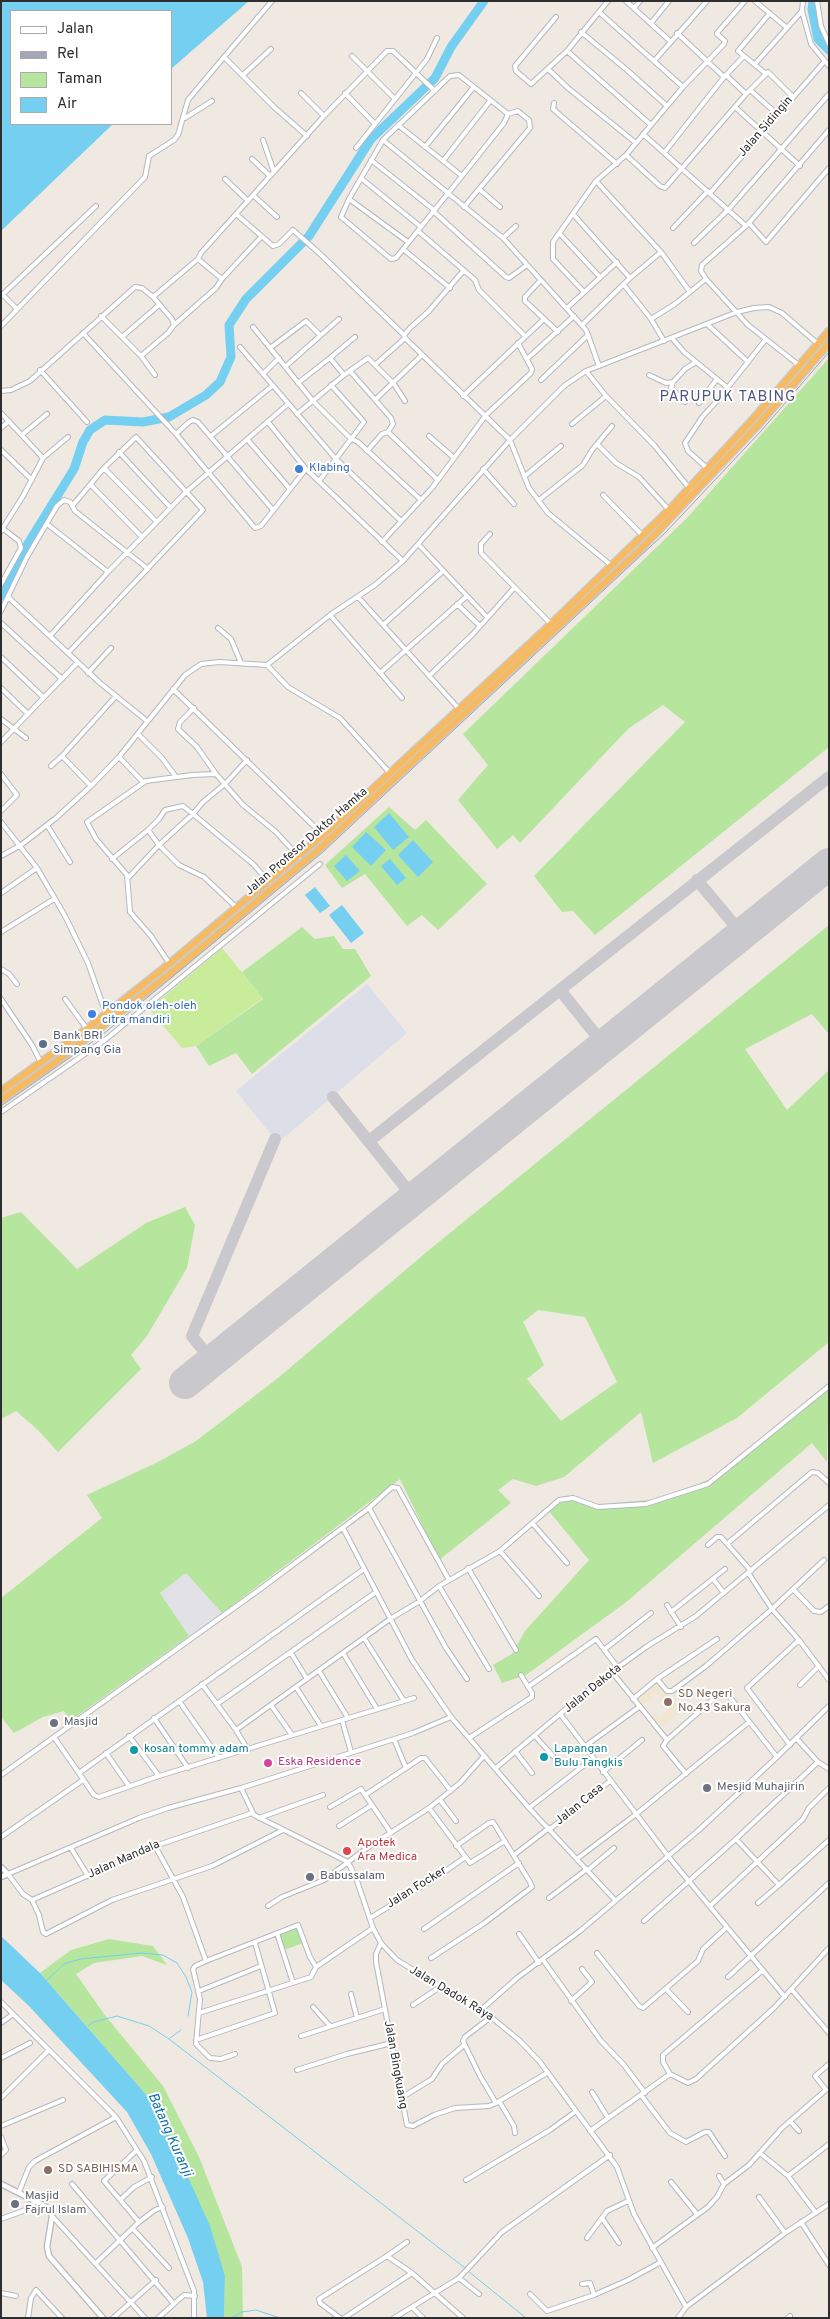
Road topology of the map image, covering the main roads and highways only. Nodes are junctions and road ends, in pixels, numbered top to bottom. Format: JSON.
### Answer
{"nodes":[{"id":1,"x":829,"y":331,"type":"edge"},
{"id":2,"x":829,"y":343,"type":"edge"},
{"id":3,"x":754,"y":418,"type":"junction"},
{"id":4,"x":759,"y":424,"type":"junction"},
{"id":5,"x":636,"y":543,"type":"junction"},
{"id":6,"x":642,"y":548,"type":"junction"},
{"id":7,"x":512,"y":659,"type":"junction"},
{"id":8,"x":518,"y":665,"type":"junction"},
{"id":9,"x":500,"y":671,"type":"junction"},
{"id":10,"x":505,"y":677,"type":"junction"},
{"id":11,"x":423,"y":742,"type":"junction"},
{"id":12,"x":429,"y":748,"type":"junction"},
{"id":13,"x":350,"y":810,"type":"junction"},
{"id":14,"x":355,"y":816,"type":"junction"},
{"id":15,"x":193,"y":944,"type":"junction"},
{"id":16,"x":198,"y":950,"type":"junction"},
{"id":17,"x":1,"y":1091,"type":"edge"},
{"id":18,"x":1,"y":1100,"type":"edge"}],
"edges":[{"from":1,"to":3,"type":"highway","name":"Jalan Profesor Doktor Hamka"},
{"from":2,"to":4,"type":"highway","name":"Jalan Profesor Doktor Hamka"},
{"from":3,"to":4,"type":"highway"},
{"from":3,"to":5,"type":"highway","name":"Jalan Profesor Doktor Hamka"},
{"from":4,"to":6,"type":"highway","name":"Jalan Profesor Doktor Hamka"},
{"from":5,"to":6,"type":"highway"},
{"from":5,"to":7,"type":"highway","name":"Jalan Profesor Doktor Hamka"},
{"from":6,"to":8,"type":"highway","name":"Jalan Profesor Doktor Hamka"},
{"from":7,"to":8,"type":"highway"},
{"from":7,"to":9,"type":"highway","name":"Jalan Profesor Doktor Hamka"},
{"from":8,"to":10,"type":"highway","name":"Jalan Profesor Doktor Hamka"},
{"from":9,"to":10,"type":"highway"},
{"from":9,"to":11,"type":"highway","name":"Jalan Profesor Doktor Hamka"},
{"from":10,"to":12,"type":"highway","name":"Jalan Profesor Doktor Hamka"},
{"from":11,"to":12,"type":"highway"},
{"from":11,"to":13,"type":"highway","name":"Jalan Profesor Doktor Hamka"},
{"from":12,"to":14,"type":"highway","name":"Jalan Profesor Doktor Hamka"},
{"from":13,"to":14,"type":"highway"},
{"from":13,"to":15,"type":"highway","name":"Jalan Profesor Doktor Hamka"},
{"from":14,"to":16,"type":"highway","name":"Jalan Profesor Doktor Hamka"},
{"from":15,"to":16,"type":"highway"},
{"from":15,"to":17,"type":"highway","name":"Jalan Profesor Doktor Hamka"},
{"from":16,"to":18,"type":"highway","name":"Jalan Profesor Doktor Hamka"}]}
